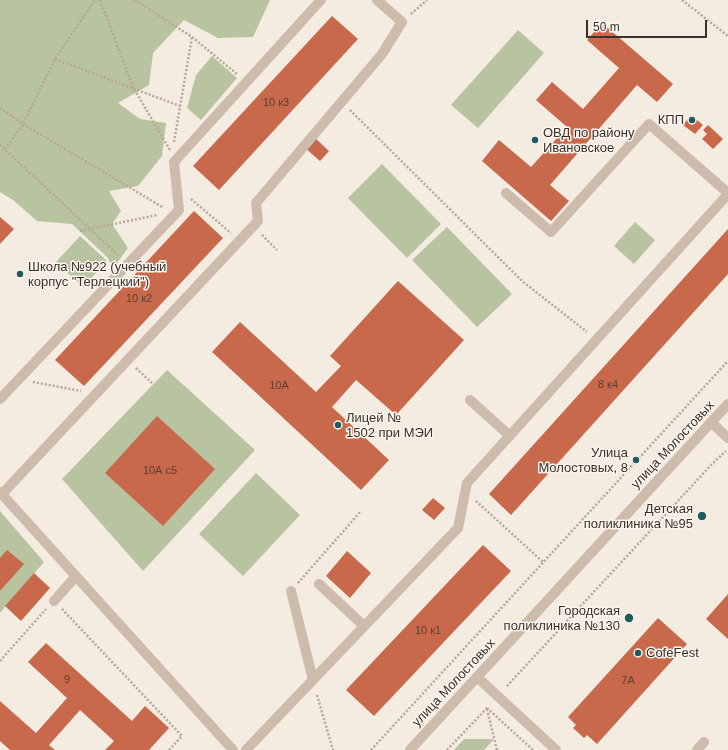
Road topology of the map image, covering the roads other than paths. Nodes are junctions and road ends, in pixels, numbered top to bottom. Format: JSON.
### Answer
{"nodes":[{"id":1,"x":321,"y":0,"type":"edge"},
{"id":2,"x":377,"y":0,"type":"edge"},
{"id":3,"x":506,"y":193,"type":"dead end"},
{"id":4,"x":728,"y":194,"type":"edge"},
{"id":5,"x":0,"y":399,"type":"edge"},
{"id":6,"x":470,"y":400,"type":"dead end"},
{"id":7,"x":728,"y":404,"type":"edge"},
{"id":8,"x":711,"y":422,"type":"junction"},
{"id":9,"x":510,"y":436,"type":"junction"},
{"id":10,"x":728,"y":438,"type":"edge"},
{"id":11,"x":1,"y":493,"type":"edge"},
{"id":12,"x":76,"y":576,"type":"junction"},
{"id":13,"x":319,"y":584,"type":"dead end"},
{"id":14,"x":291,"y":591,"type":"road end"},
{"id":15,"x":54,"y":601,"type":"road end"},
{"id":16,"x":364,"y":626,"type":"junction"},
{"id":17,"x":477,"y":677,"type":"junction"},
{"id":18,"x":313,"y":680,"type":"junction"},
{"id":19,"x":704,"y":742,"type":"dead end"},
{"id":20,"x":233,"y":750,"type":"edge"},
{"id":21,"x":246,"y":750,"type":"edge"},
{"id":22,"x":410,"y":750,"type":"edge"},
{"id":23,"x":556,"y":750,"type":"edge"},
{"id":24,"x":697,"y":750,"type":"edge"}],
"edges":[{"from":1,"to":5,"type":"street"},
{"from":2,"to":11,"type":"street"},
{"from":3,"to":4,"type":"street"},
{"from":4,"to":9,"type":"street"},
{"from":6,"to":9,"type":"street"},
{"from":7,"to":8,"type":"street","name":"улица Молостовых"},
{"from":8,"to":10,"type":"street"},
{"from":8,"to":17,"type":"street","name":"улица Молостовых"},
{"from":9,"to":16,"type":"street"},
{"from":11,"to":12,"type":"street"},
{"from":12,"to":15,"type":"street"},
{"from":12,"to":20,"type":"street"},
{"from":13,"to":16,"type":"street"},
{"from":14,"to":18,"type":"street"},
{"from":16,"to":18,"type":"street"},
{"from":17,"to":22,"type":"street","name":"улица Молостовых"},
{"from":17,"to":23,"type":"street"},
{"from":18,"to":21,"type":"street"},
{"from":19,"to":24,"type":"street"}]}
